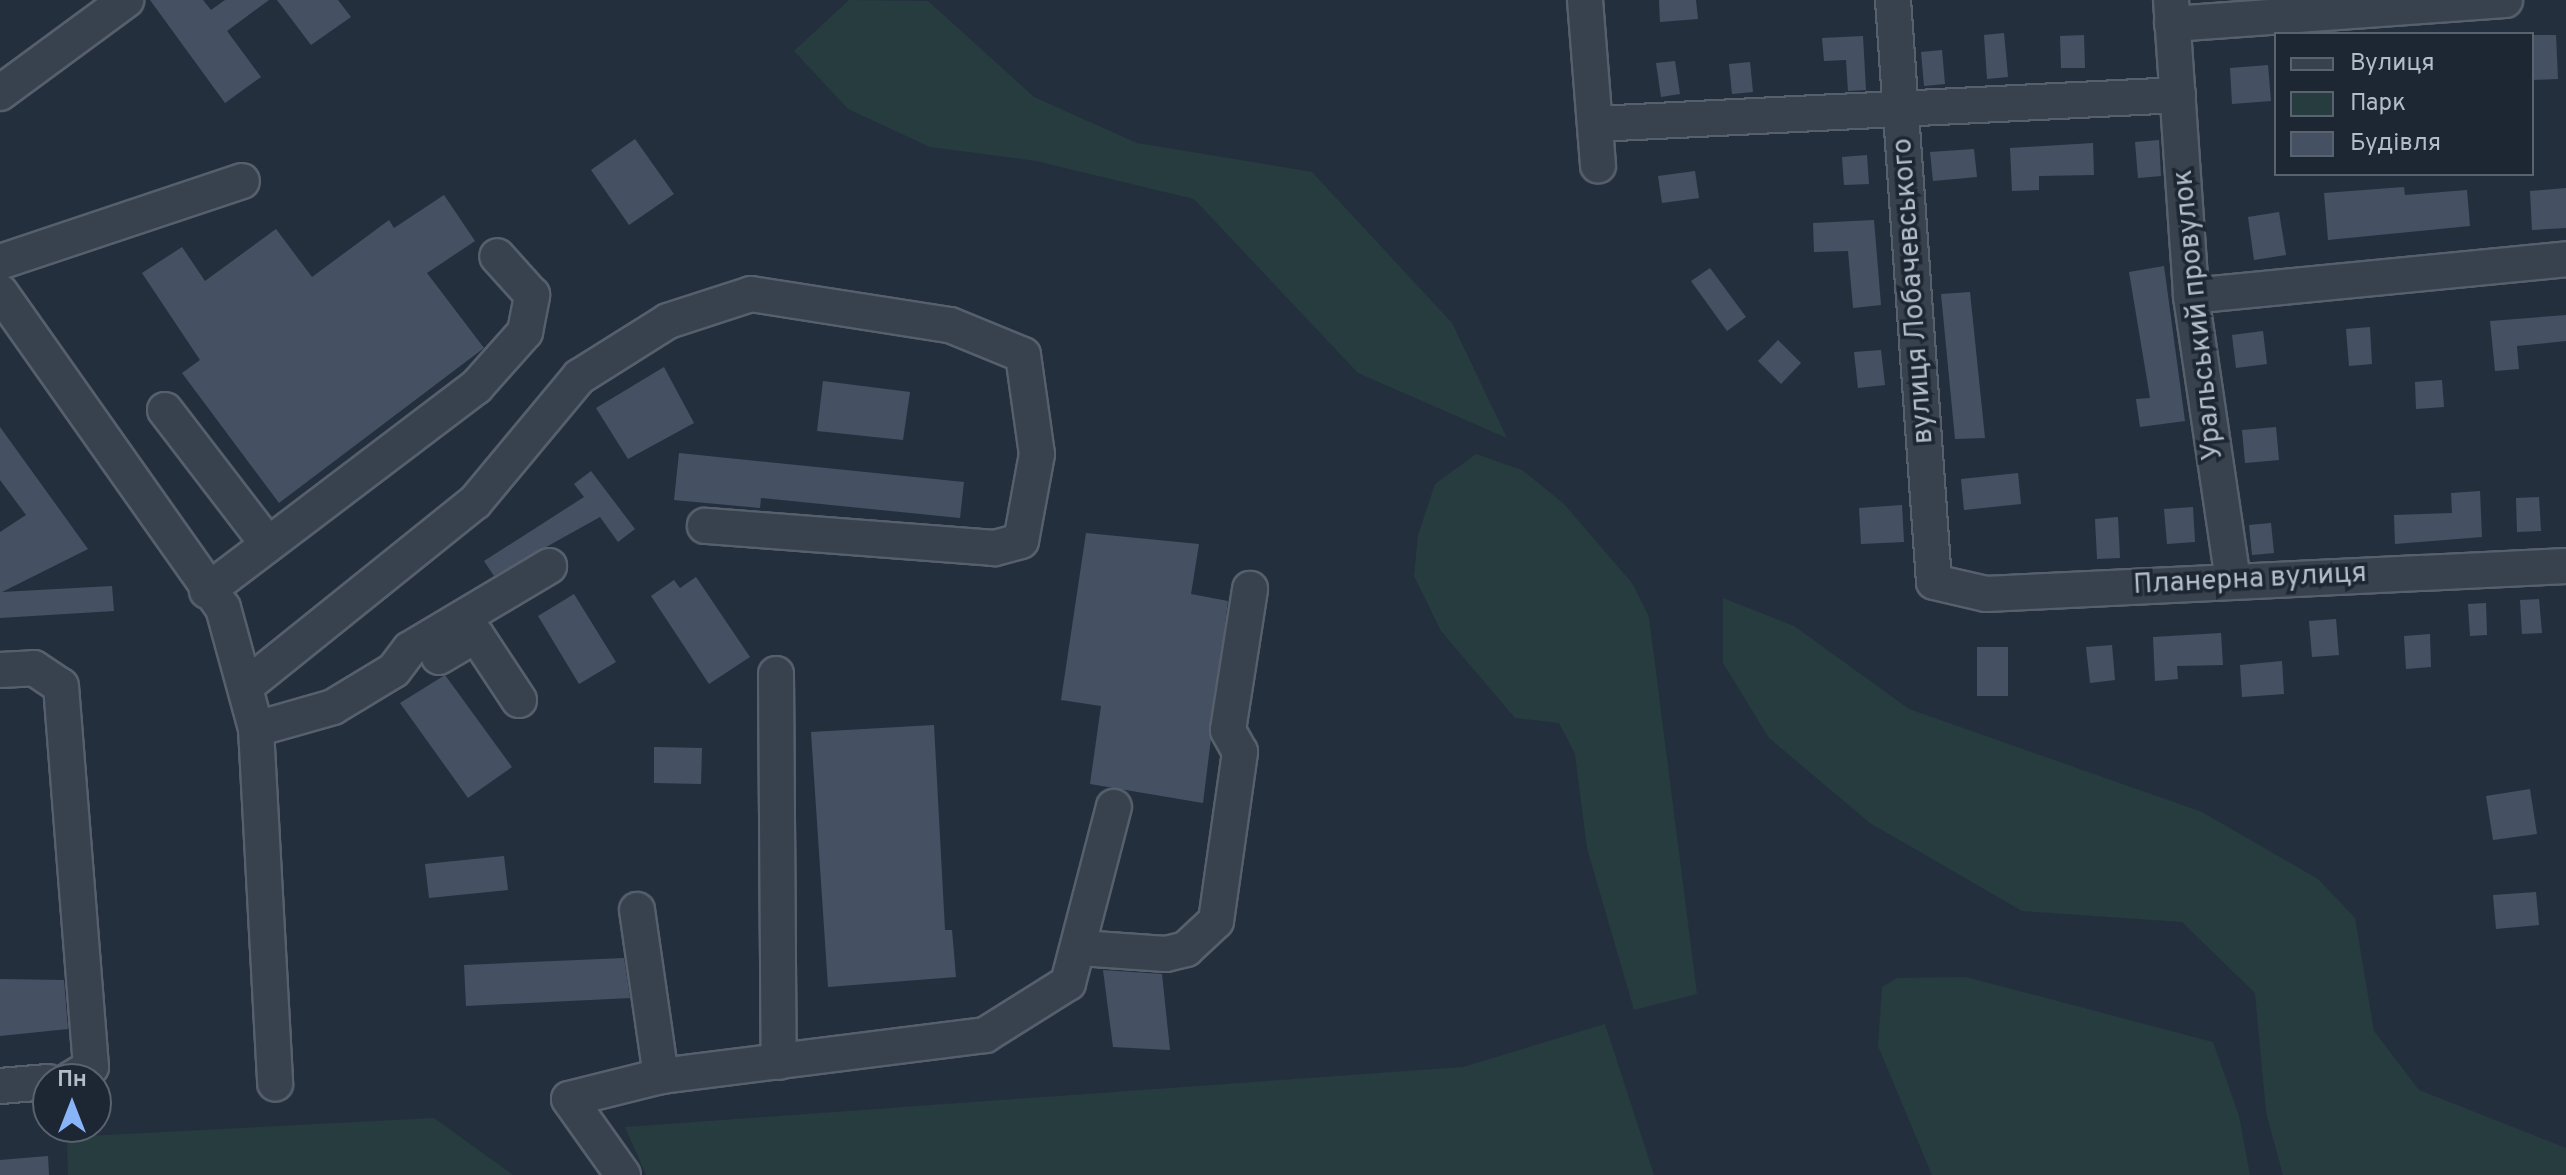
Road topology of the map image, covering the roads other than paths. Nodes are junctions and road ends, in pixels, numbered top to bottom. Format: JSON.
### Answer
{"nodes":[{"id":1,"x":126,"y":0,"type":"edge"},
{"id":2,"x":1585,"y":0,"type":"edge"},
{"id":3,"x":1893,"y":0,"type":"edge"},
{"id":4,"x":2505,"y":0,"type":"edge"},
{"id":5,"x":2171,"y":12,"type":"edge"},
{"id":6,"x":0,"y":93,"type":"edge"},
{"id":7,"x":2178,"y":95,"type":"junction"},
{"id":8,"x":1902,"y":109,"type":"junction"},
{"id":9,"x":1596,"y":124,"type":"junction"},
{"id":10,"x":1598,"y":165,"type":"dead end"},
{"id":11,"x":242,"y":181,"type":"dead end"},
{"id":12,"x":497,"y":256,"type":"dead end"},
{"id":13,"x":2566,"y":259,"type":"edge"},
{"id":14,"x":0,"y":262,"type":"edge"},
{"id":15,"x":0,"y":292,"type":"edge"},
{"id":16,"x":2191,"y":296,"type":"junction"},
{"id":17,"x":165,"y":410,"type":"dead end"},
{"id":18,"x":705,"y":526,"type":"dead end"},
{"id":19,"x":268,"y":544,"type":"junction"},
{"id":20,"x":549,"y":566,"type":"dead end"},
{"id":21,"x":2566,"y":566,"type":"edge"},
{"id":22,"x":2233,"y":581,"type":"junction"},
{"id":23,"x":1934,"y":582,"type":"joint"},
{"id":24,"x":1250,"y":589,"type":"dead end"},
{"id":25,"x":208,"y":590,"type":"junction"},
{"id":26,"x":0,"y":670,"type":"edge"},
{"id":27,"x":394,"y":670,"type":"junction"},
{"id":28,"x":776,"y":674,"type":"dead end"},
{"id":29,"x":246,"y":686,"type":"junction"},
{"id":30,"x":519,"y":700,"type":"dead end"},
{"id":31,"x":256,"y":729,"type":"junction"},
{"id":32,"x":1114,"y":807,"type":"dead end"},
{"id":33,"x":637,"y":910,"type":"dead end"},
{"id":34,"x":1080,"y":948,"type":"junction"},
{"id":35,"x":779,"y":1062,"type":"junction"},
{"id":36,"x":91,"y":1063,"type":"edge"},
{"id":37,"x":661,"y":1076,"type":"junction"},
{"id":38,"x":32,"y":1083,"type":"edge"},
{"id":39,"x":275,"y":1083,"type":"dead end"},
{"id":40,"x":0,"y":1086,"type":"edge"},
{"id":41,"x":623,"y":1175,"type":"edge"}],
"edges":[{"from":1,"to":6,"type":"street"},
{"from":2,"to":9,"type":"street"},
{"from":3,"to":8,"type":"street","name":"вулиця Лобачевського"},
{"from":4,"to":5,"type":"street"},
{"from":5,"to":7,"type":"street","name":"Уральський провулок"},
{"from":7,"to":8,"type":"street"},
{"from":7,"to":16,"type":"street","name":"Уральський провулок"},
{"from":8,"to":9,"type":"street"},
{"from":8,"to":23,"type":"street","name":"вулиця Лобачевського"},
{"from":9,"to":10,"type":"street"},
{"from":11,"to":14,"type":"street"},
{"from":12,"to":19,"type":"street"},
{"from":13,"to":16,"type":"street"},
{"from":15,"to":25,"type":"street"},
{"from":16,"to":22,"type":"street","name":"Уральський провулок"},
{"from":17,"to":19,"type":"street"},
{"from":18,"to":29,"type":"street"},
{"from":19,"to":25,"type":"street"},
{"from":20,"to":27,"type":"street"},
{"from":21,"to":22,"type":"street","name":"Планерна вулиця"},
{"from":22,"to":23,"type":"street","name":"Планерна вулиця"},
{"from":24,"to":34,"type":"street"},
{"from":25,"to":29,"type":"street"},
{"from":26,"to":36,"type":"street"},
{"from":27,"to":30,"type":"street"},
{"from":27,"to":31,"type":"street"},
{"from":28,"to":35,"type":"street"},
{"from":29,"to":31,"type":"street"},
{"from":31,"to":39,"type":"street"},
{"from":32,"to":34,"type":"street"},
{"from":33,"to":37,"type":"street"},
{"from":34,"to":35,"type":"street"},
{"from":35,"to":37,"type":"street"},
{"from":37,"to":41,"type":"street"},
{"from":38,"to":40,"type":"street"}]}
